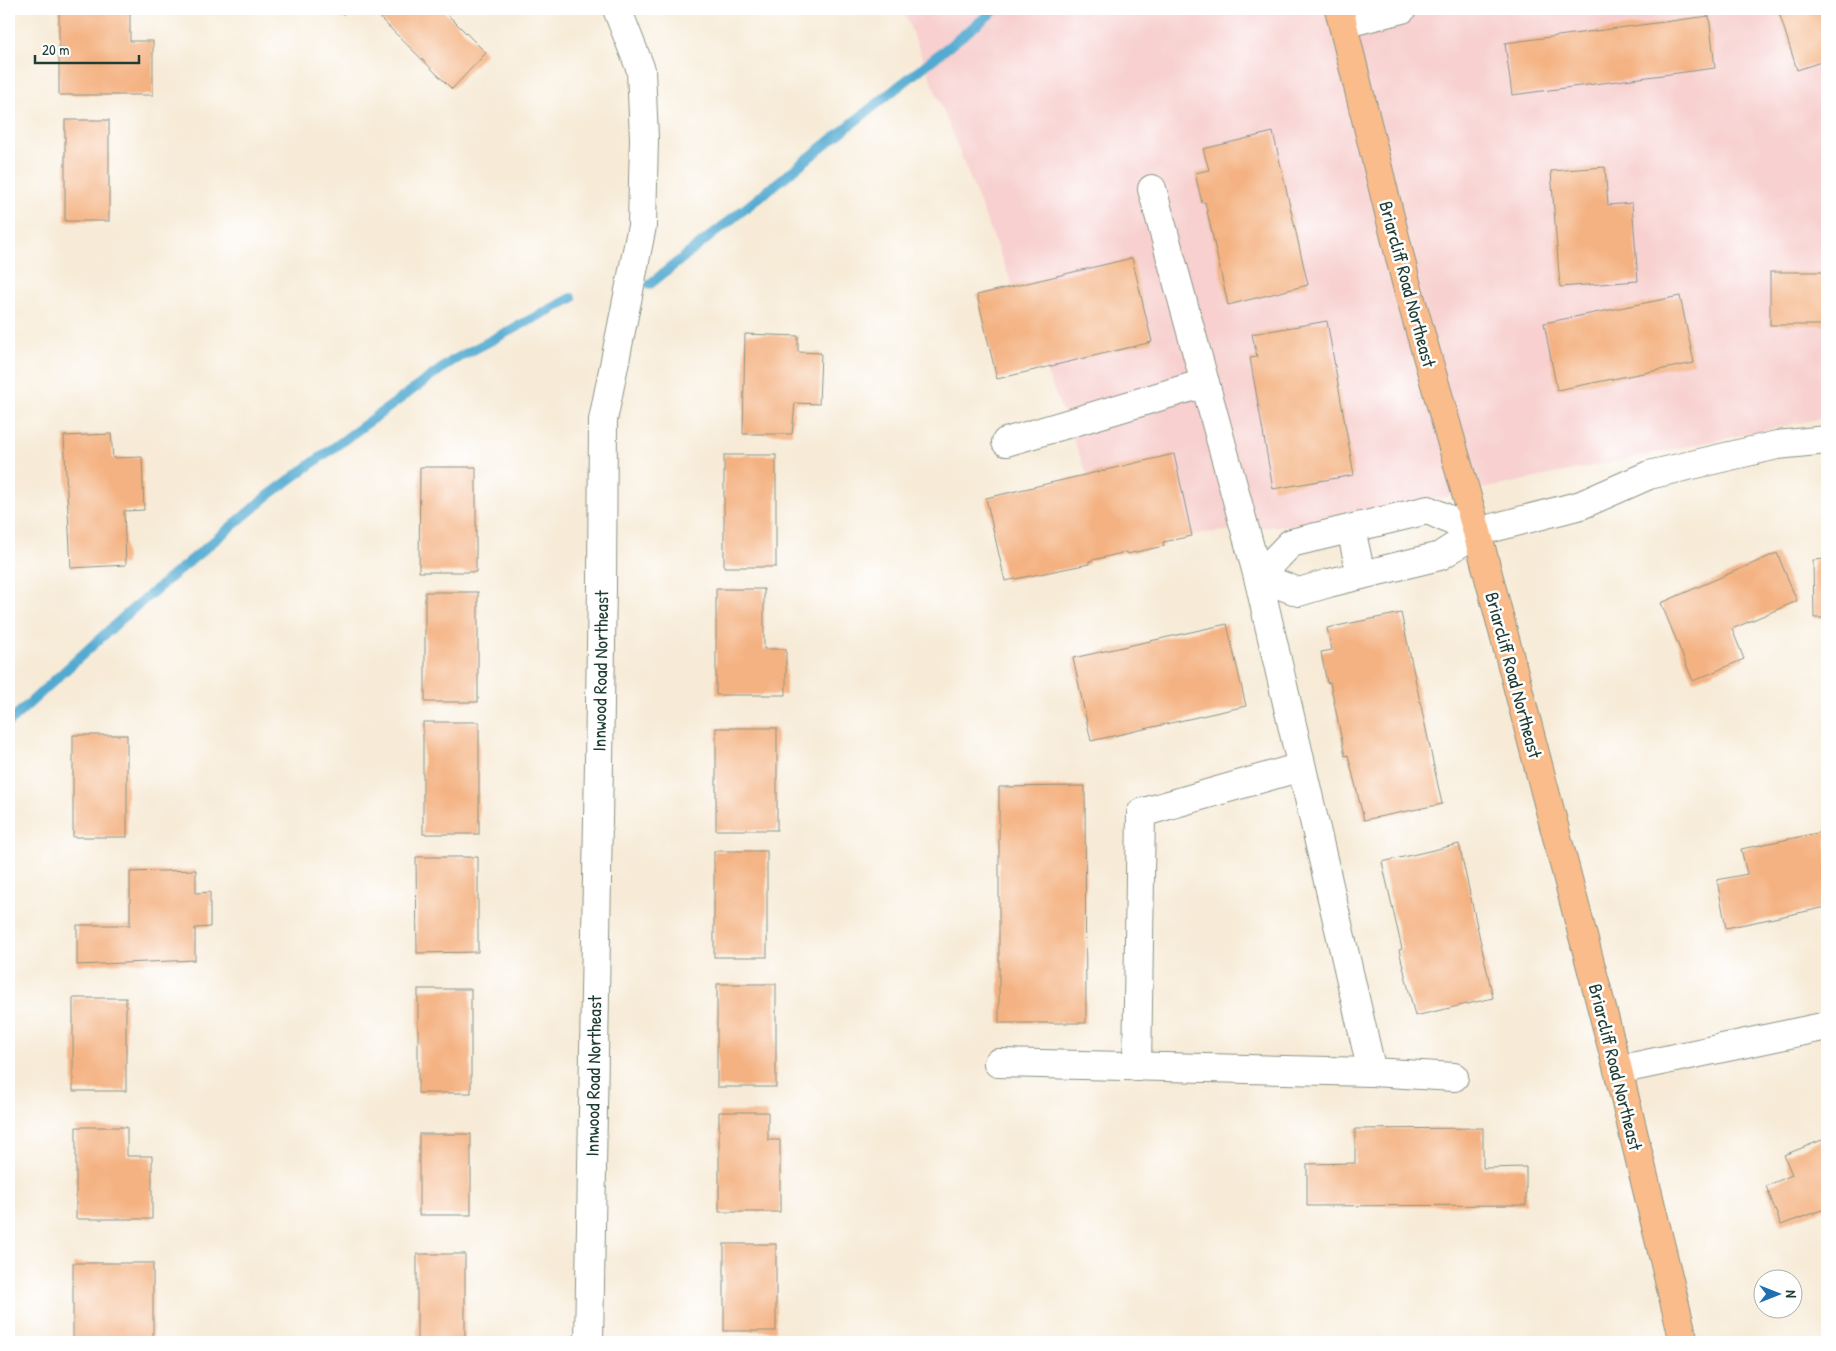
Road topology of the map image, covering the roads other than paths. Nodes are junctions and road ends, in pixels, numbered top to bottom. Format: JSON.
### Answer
{"nodes":[{"id":1,"x":617,"y":9,"type":"edge"},
{"id":2,"x":1402,"y":9,"type":"edge"},
{"id":3,"x":1341,"y":16,"type":"edge"},
{"id":4,"x":1152,"y":189,"type":"dead end"},
{"id":5,"x":1205,"y":382,"type":"junction"},
{"id":6,"x":1827,"y":440,"type":"edge"},
{"id":7,"x":1006,"y":442,"type":"dead end"},
{"id":8,"x":1350,"y":529,"type":"junction"},
{"id":9,"x":1477,"y":532,"type":"junction"},
{"id":10,"x":1362,"y":576,"type":"junction"},
{"id":11,"x":1258,"y":577,"type":"junction"},
{"id":12,"x":1302,"y":768,"type":"junction"},
{"id":13,"x":1827,"y":1026,"type":"edge"},
{"id":14,"x":998,"y":1063,"type":"dead end"},
{"id":15,"x":1137,"y":1067,"type":"junction"},
{"id":16,"x":1618,"y":1070,"type":"junction"},
{"id":17,"x":1372,"y":1072,"type":"junction"},
{"id":18,"x":1454,"y":1077,"type":"dead end"},
{"id":19,"x":589,"y":1342,"type":"edge"},
{"id":20,"x":1684,"y":1342,"type":"edge"}],
"edges":[{"from":1,"to":19,"type":"street","name":"Innwood Road Northeast"},
{"from":2,"to":3,"type":"street"},
{"from":3,"to":9,"type":"main road","name":"Briarcliff Road Northeast"},
{"from":4,"to":5,"type":"street"},
{"from":5,"to":7,"type":"street"},
{"from":5,"to":11,"type":"street"},
{"from":6,"to":9,"type":"street"},
{"from":8,"to":9,"type":"street"},
{"from":8,"to":10,"type":"street"},
{"from":8,"to":11,"type":"street"},
{"from":9,"to":10,"type":"street"},
{"from":9,"to":16,"type":"main road","name":"Briarcliff Road Northeast"},
{"from":10,"to":11,"type":"street"},
{"from":11,"to":12,"type":"street"},
{"from":12,"to":15,"type":"street"},
{"from":12,"to":17,"type":"street"},
{"from":13,"to":16,"type":"street"},
{"from":14,"to":15,"type":"street"},
{"from":15,"to":17,"type":"street"},
{"from":16,"to":20,"type":"main road","name":"Briarcliff Road Northeast"},
{"from":17,"to":18,"type":"street"}]}
